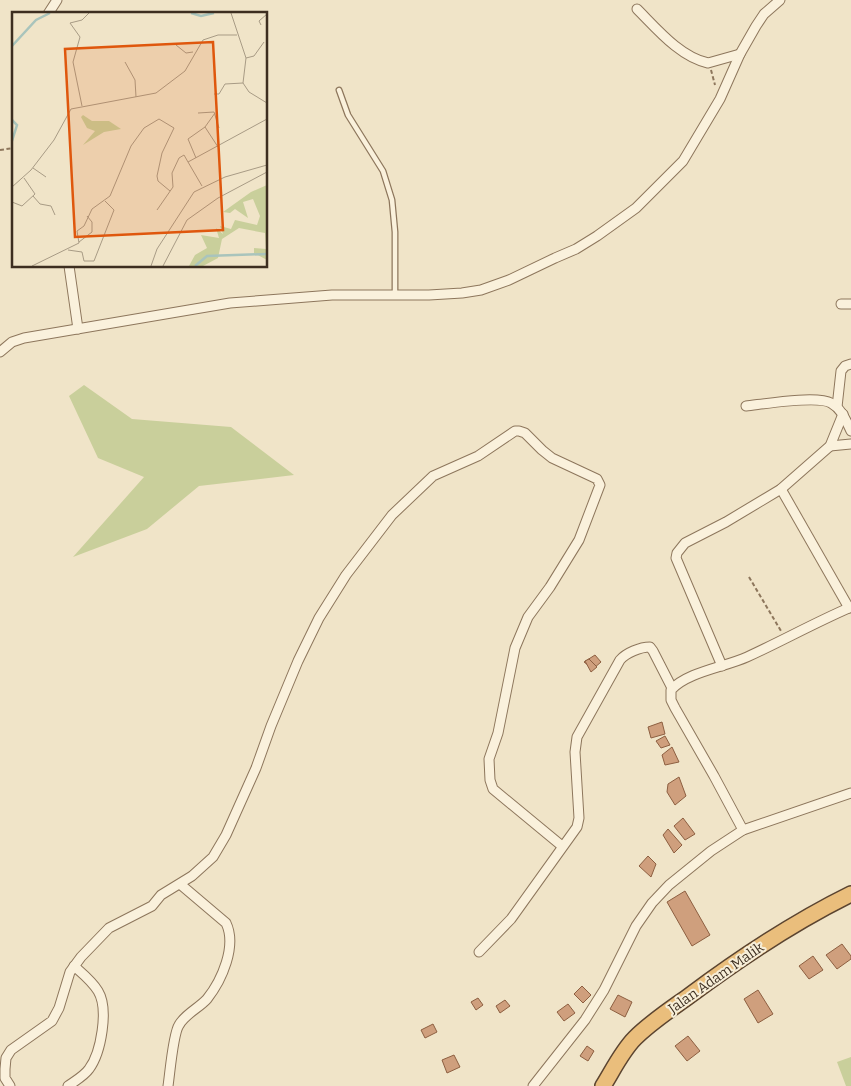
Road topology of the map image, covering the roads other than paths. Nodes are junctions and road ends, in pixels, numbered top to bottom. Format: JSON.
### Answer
{"nodes":[{"id":1,"x":57,"y":0,"type":"edge"},
{"id":2,"x":780,"y":0,"type":"edge"},
{"id":3,"x":637,"y":9,"type":"dead end"},
{"id":4,"x":49,"y":12,"type":"edge"},
{"id":5,"x":740,"y":54,"type":"junction"},
{"id":6,"x":338,"y":90,"type":"dead end"},
{"id":7,"x":70,"y":268,"type":"edge"},
{"id":8,"x":395,"y":295,"type":"junction"},
{"id":9,"x":841,"y":304,"type":"dead end"},
{"id":10,"x":851,"y":304,"type":"edge"},
{"id":11,"x":78,"y":330,"type":"junction"},
{"id":12,"x":0,"y":352,"type":"edge"},
{"id":13,"x":851,"y":364,"type":"edge"},
{"id":14,"x":746,"y":406,"type":"dead end"},
{"id":15,"x":840,"y":410,"type":"junction"},
{"id":16,"x":851,"y":431,"type":"edge"},
{"id":17,"x":851,"y":444,"type":"edge"},
{"id":18,"x":830,"y":446,"type":"junction"},
{"id":19,"x":781,"y":489,"type":"junction"},
{"id":20,"x":850,"y":607,"type":"edge"},
{"id":21,"x":722,"y":666,"type":"junction"},
{"id":22,"x":672,"y":688,"type":"junction"},
{"id":23,"x":851,"y":793,"type":"edge"},
{"id":24,"x":743,"y":830,"type":"junction"},
{"id":25,"x":562,"y":846,"type":"junction"},
{"id":26,"x":180,"y":884,"type":"junction"},
{"id":27,"x":851,"y":894,"type":"edge"},
{"id":28,"x":479,"y":952,"type":"dead end"},
{"id":29,"x":74,"y":966,"type":"junction"},
{"id":30,"x":10,"y":1086,"type":"edge"},
{"id":31,"x":68,"y":1086,"type":"edge"},
{"id":32,"x":168,"y":1086,"type":"edge"},
{"id":33,"x":533,"y":1086,"type":"edge"},
{"id":34,"x":604,"y":1086,"type":"edge"}],
"edges":[{"from":1,"to":4,"type":"street"},
{"from":2,"to":5,"type":"street"},
{"from":3,"to":5,"type":"street"},
{"from":5,"to":8,"type":"street"},
{"from":6,"to":8,"type":"lane"},
{"from":7,"to":11,"type":"street"},
{"from":8,"to":11,"type":"street"},
{"from":9,"to":10,"type":"street"},
{"from":11,"to":12,"type":"street"},
{"from":13,"to":15,"type":"street"},
{"from":14,"to":15,"type":"street"},
{"from":15,"to":16,"type":"street"},
{"from":15,"to":18,"type":"street"},
{"from":17,"to":18,"type":"street"},
{"from":18,"to":19,"type":"street"},
{"from":19,"to":20,"type":"street"},
{"from":19,"to":21,"type":"street"},
{"from":20,"to":21,"type":"street"},
{"from":21,"to":22,"type":"street"},
{"from":22,"to":24,"type":"street"},
{"from":22,"to":25,"type":"street"},
{"from":23,"to":24,"type":"street"},
{"from":24,"to":33,"type":"street"},
{"from":25,"to":26,"type":"street"},
{"from":25,"to":28,"type":"street"},
{"from":26,"to":29,"type":"street"},
{"from":26,"to":32,"type":"street"},
{"from":27,"to":34,"type":"highway","name":"Jalan Adam Malik"},
{"from":29,"to":30,"type":"street"},
{"from":29,"to":31,"type":"street"}]}
